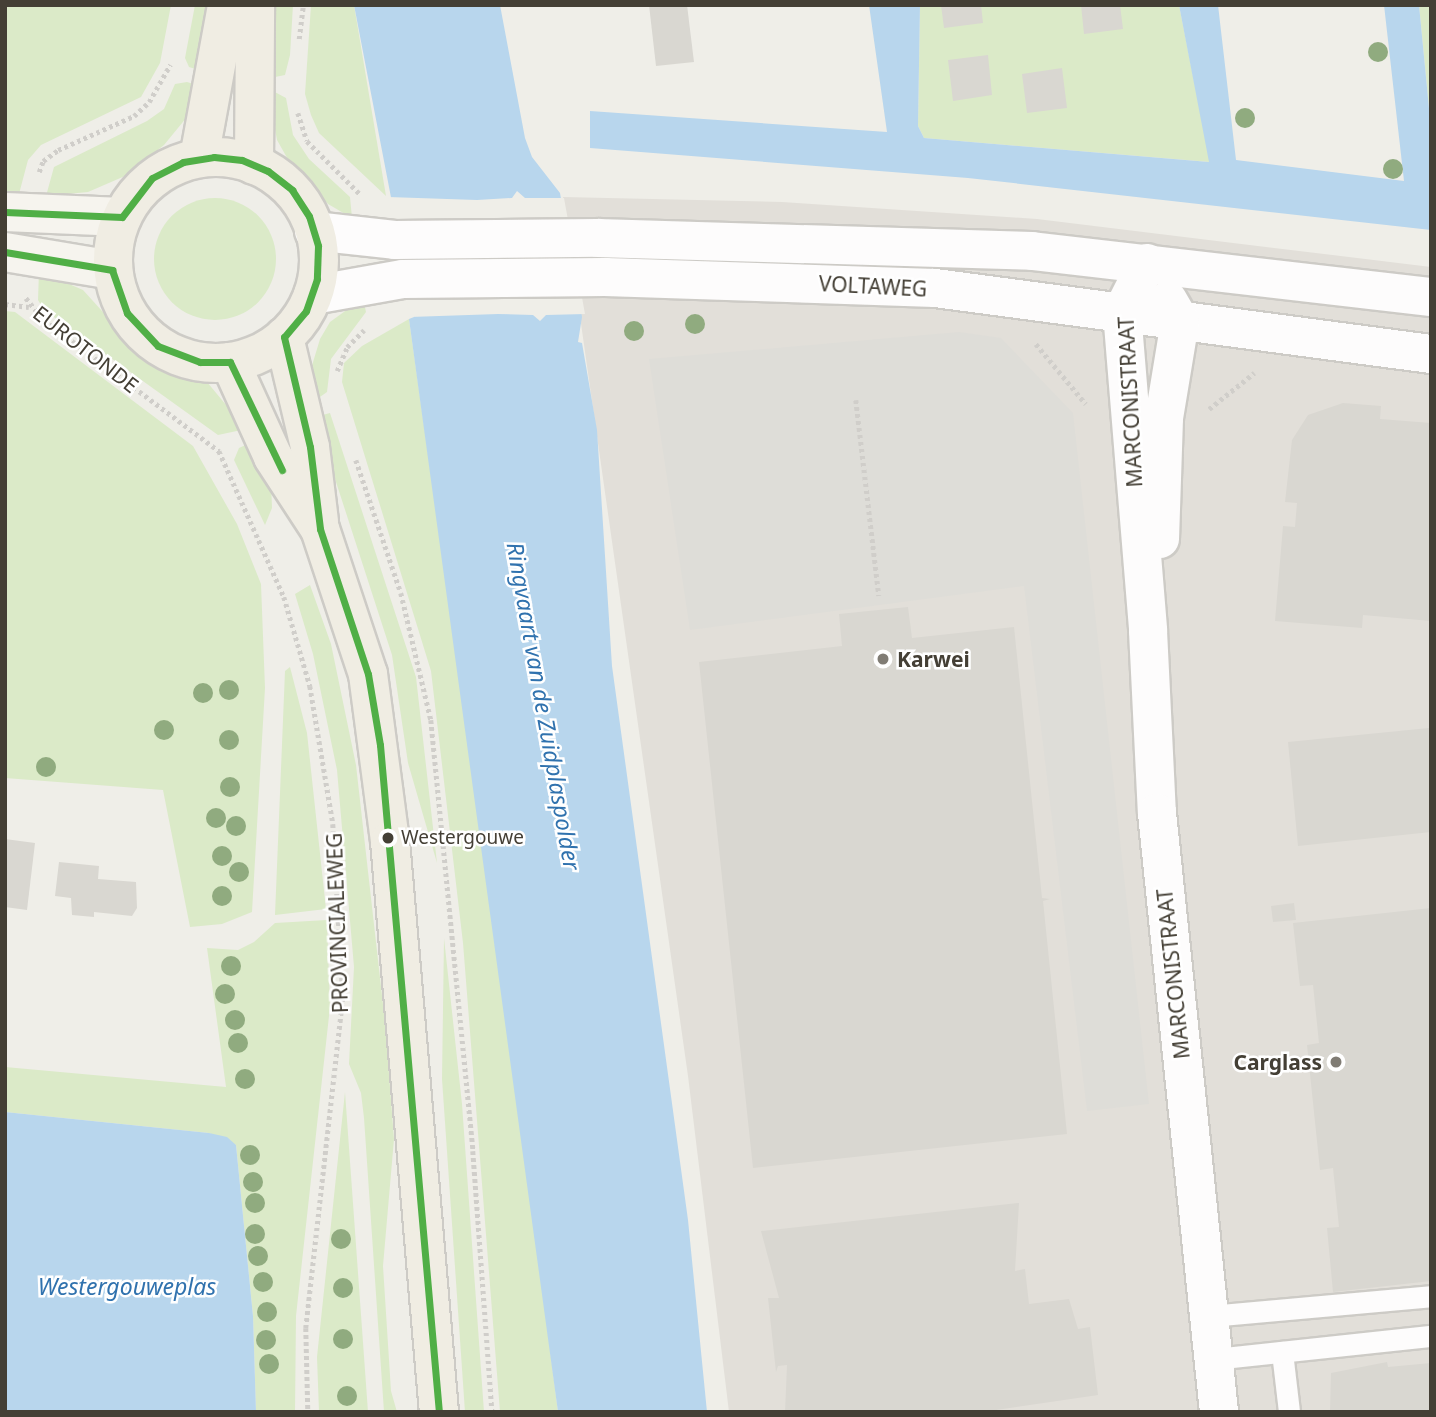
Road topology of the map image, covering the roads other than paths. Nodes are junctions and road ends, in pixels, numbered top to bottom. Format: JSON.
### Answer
{"nodes":[{"id":1,"x":226,"y":5,"type":"edge"},
{"id":2,"x":255,"y":5,"type":"edge"},
{"id":3,"x":199,"y":158,"type":"junction"},
{"id":4,"x":254,"y":165,"type":"junction"},
{"id":5,"x":18,"y":211,"type":"edge"},
{"id":6,"x":122,"y":217,"type":"junction"},
{"id":7,"x":314,"y":231,"type":"junction"},
{"id":8,"x":16,"y":255,"type":"edge"},
{"id":9,"x":1147,"y":263,"type":"junction"},
{"id":10,"x":113,"y":271,"type":"junction"},
{"id":11,"x":313,"y":295,"type":"junction"},
{"id":12,"x":1431,"y":297,"type":"edge"},
{"id":13,"x":1122,"y":312,"type":"junction"},
{"id":14,"x":1180,"y":321,"type":"junction"},
{"id":15,"x":284,"y":337,"type":"junction"},
{"id":16,"x":1431,"y":354,"type":"edge"},
{"id":17,"x":230,"y":362,"type":"junction"},
{"id":18,"x":320,"y":529,"type":"junction"},
{"id":19,"x":1148,"y":631,"type":"junction"},
{"id":20,"x":1431,"y":1296,"type":"edge"},
{"id":21,"x":1209,"y":1316,"type":"junction"},
{"id":22,"x":1431,"y":1336,"type":"edge"},
{"id":23,"x":1282,"y":1352,"type":"junction"},
{"id":24,"x":1213,"y":1359,"type":"junction"},
{"id":25,"x":439,"y":1412,"type":"edge"},
{"id":26,"x":1219,"y":1412,"type":"edge"},
{"id":27,"x":1289,"y":1412,"type":"edge"}],
"edges":[{"from":1,"to":3,"type":"main road"},
{"from":2,"to":4,"type":"main road"},
{"from":3,"to":4,"type":"main road"},
{"from":3,"to":6,"type":"main road"},
{"from":4,"to":7,"type":"main road"},
{"from":5,"to":6,"type":"street"},
{"from":6,"to":10,"type":"main road"},
{"from":7,"to":9,"type":"street","name":"VOLTAWEG"},
{"from":7,"to":11,"type":"main road"},
{"from":8,"to":10,"type":"street"},
{"from":9,"to":12,"type":"street","name":"VOLTAWEG"},
{"from":9,"to":13,"type":"street","name":"MARCONISTRAAT"},
{"from":9,"to":14,"type":"street"},
{"from":10,"to":17,"type":"main road"},
{"from":11,"to":13,"type":"street","name":"VOLTAWEG"},
{"from":11,"to":15,"type":"main road"},
{"from":13,"to":14,"type":"street","name":"VOLTAWEG"},
{"from":13,"to":19,"type":"street","name":"MARCONISTRAAT"},
{"from":14,"to":16,"type":"street","name":"VOLTAWEG"},
{"from":14,"to":19,"type":"street","name":"MARCONISTRAAT"},
{"from":15,"to":17,"type":"main road"},
{"from":15,"to":18,"type":"main road"},
{"from":17,"to":18,"type":"main road"},
{"from":18,"to":25,"type":"main road"},
{"from":19,"to":21,"type":"street","name":"MARCONISTRAAT"},
{"from":20,"to":21,"type":"lane"},
{"from":21,"to":24,"type":"street","name":"MARCONISTRAAT"},
{"from":22,"to":23,"type":"lane"},
{"from":23,"to":24,"type":"lane"},
{"from":23,"to":27,"type":"lane"},
{"from":24,"to":26,"type":"street","name":"MARCONISTRAAT"}]}
